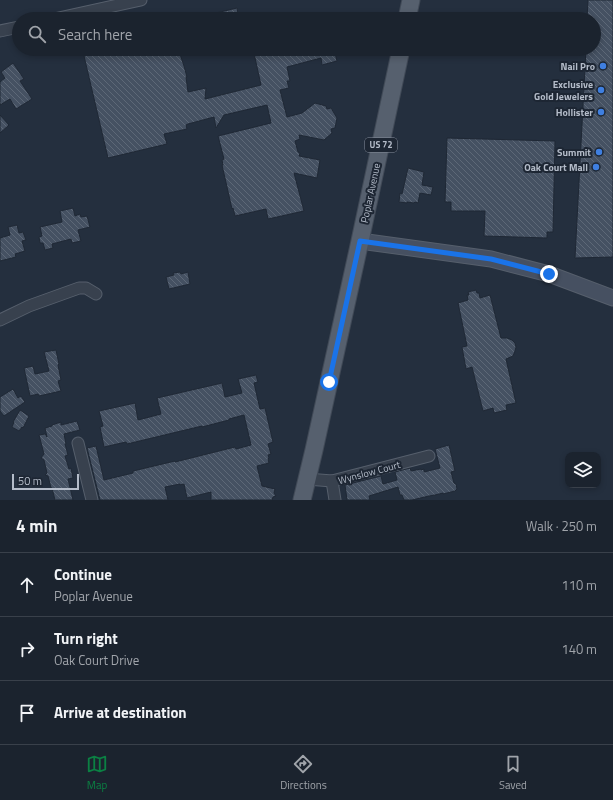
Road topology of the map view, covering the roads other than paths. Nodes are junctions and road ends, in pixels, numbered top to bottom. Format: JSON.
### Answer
{"nodes":[{"id":1,"x":141,"y":0,"type":"edge"},
{"id":2,"x":412,"y":0,"type":"edge"},
{"id":3,"x":86,"y":12,"type":"edge"},
{"id":4,"x":409,"y":12,"type":"edge"},
{"id":5,"x":12,"y":28,"type":"edge"},
{"id":6,"x":0,"y":31,"type":"edge"},
{"id":7,"x":400,"y":56,"type":"edge"},
{"id":8,"x":360,"y":241,"type":"junction"},
{"id":9,"x":96,"y":294,"type":"dead end"},
{"id":10,"x":613,"y":298,"type":"edge"},
{"id":11,"x":0,"y":320,"type":"edge"},
{"id":12,"x":78,"y":443,"type":"dead end"},
{"id":13,"x":429,"y":456,"type":"dead end"},
{"id":14,"x":307,"y":479,"type":"junction"},
{"id":15,"x":332,"y":481,"type":"junction"},
{"id":16,"x":92,"y":500,"type":"edge"},
{"id":17,"x":302,"y":500,"type":"edge"},
{"id":18,"x":335,"y":500,"type":"edge"}],
"edges":[{"from":1,"to":3,"type":"street"},
{"from":2,"to":4,"type":"main road"},
{"from":5,"to":6,"type":"street"},
{"from":7,"to":8,"type":"main road","name":"Poplar Avenue","number":"US 72"},
{"from":8,"to":10,"type":"street"},
{"from":8,"to":14,"type":"main road","name":"Poplar Avenue","number":"US 72"},
{"from":9,"to":11,"type":"street"},
{"from":12,"to":16,"type":"street"},
{"from":13,"to":15,"type":"street","name":"Wynslow Court"},
{"from":14,"to":15,"type":"street","name":"Wynslow Court"},
{"from":14,"to":17,"type":"main road","name":"Poplar Avenue","number":"US 72"},
{"from":15,"to":18,"type":"street"}]}
